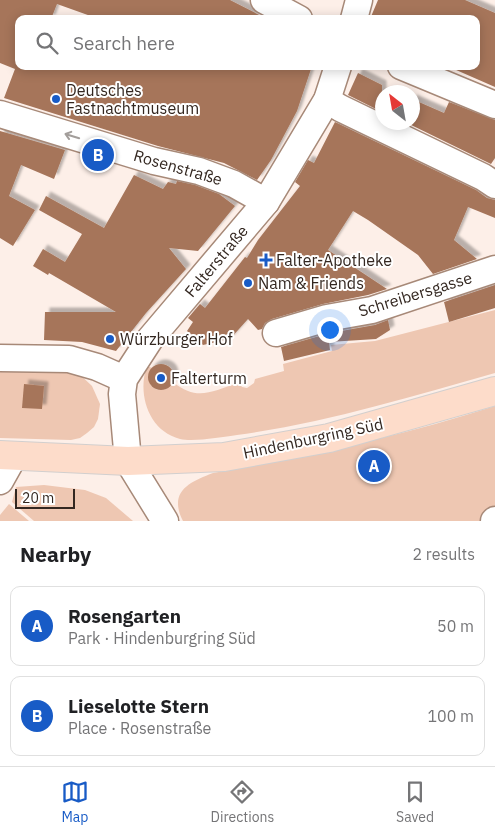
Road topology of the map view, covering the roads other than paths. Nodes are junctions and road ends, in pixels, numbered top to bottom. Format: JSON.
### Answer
{"nodes":[{"id":1,"x":264,"y":0,"type":"edge"},
{"id":2,"x":359,"y":0,"type":"edge"},
{"id":3,"x":292,"y":15,"type":"edge"},
{"id":4,"x":355,"y":15,"type":"edge"},
{"id":5,"x":337,"y":70,"type":"edge"},
{"id":6,"x":411,"y":70,"type":"edge"},
{"id":7,"x":326,"y":100,"type":"junction"},
{"id":8,"x":495,"y":105,"type":"edge"},
{"id":9,"x":0,"y":114,"type":"edge"},
{"id":10,"x":495,"y":185,"type":"edge"},
{"id":11,"x":266,"y":202,"type":"junction"},
{"id":12,"x":495,"y":269,"type":"edge"},
{"id":13,"x":276,"y":333,"type":"dead end"},
{"id":14,"x":0,"y":358,"type":"edge"},
{"id":15,"x":124,"y":379,"type":"junction"},
{"id":16,"x":495,"y":391,"type":"edge"},
{"id":17,"x":7,"y":456,"type":"edge"},
{"id":18,"x":128,"y":462,"type":"junction"},
{"id":19,"x":0,"y":481,"type":"edge"},
{"id":20,"x":165,"y":521,"type":"edge"}],
"edges":[{"from":1,"to":3,"type":"street"},
{"from":2,"to":4,"type":"street"},
{"from":5,"to":7,"type":"street","name":"Falterstraße"},
{"from":6,"to":8,"type":"street"},
{"from":7,"to":10,"type":"street"},
{"from":7,"to":11,"type":"street","name":"Falterstraße"},
{"from":11,"to":9,"type":"street","name":"Rosenstraße","one_way":true},
{"from":11,"to":15,"type":"street","name":"Falterstraße"},
{"from":12,"to":13,"type":"street","name":"Schreibersgasse"},
{"from":14,"to":15,"type":"street"},
{"from":15,"to":18,"type":"street"},
{"from":16,"to":18,"type":"main road","name":"Hindenburgring Süd"},
{"from":17,"to":18,"type":"main road","name":"Hindenburgring Süd"},
{"from":17,"to":19,"type":"street"},
{"from":18,"to":20,"type":"street"}]}
